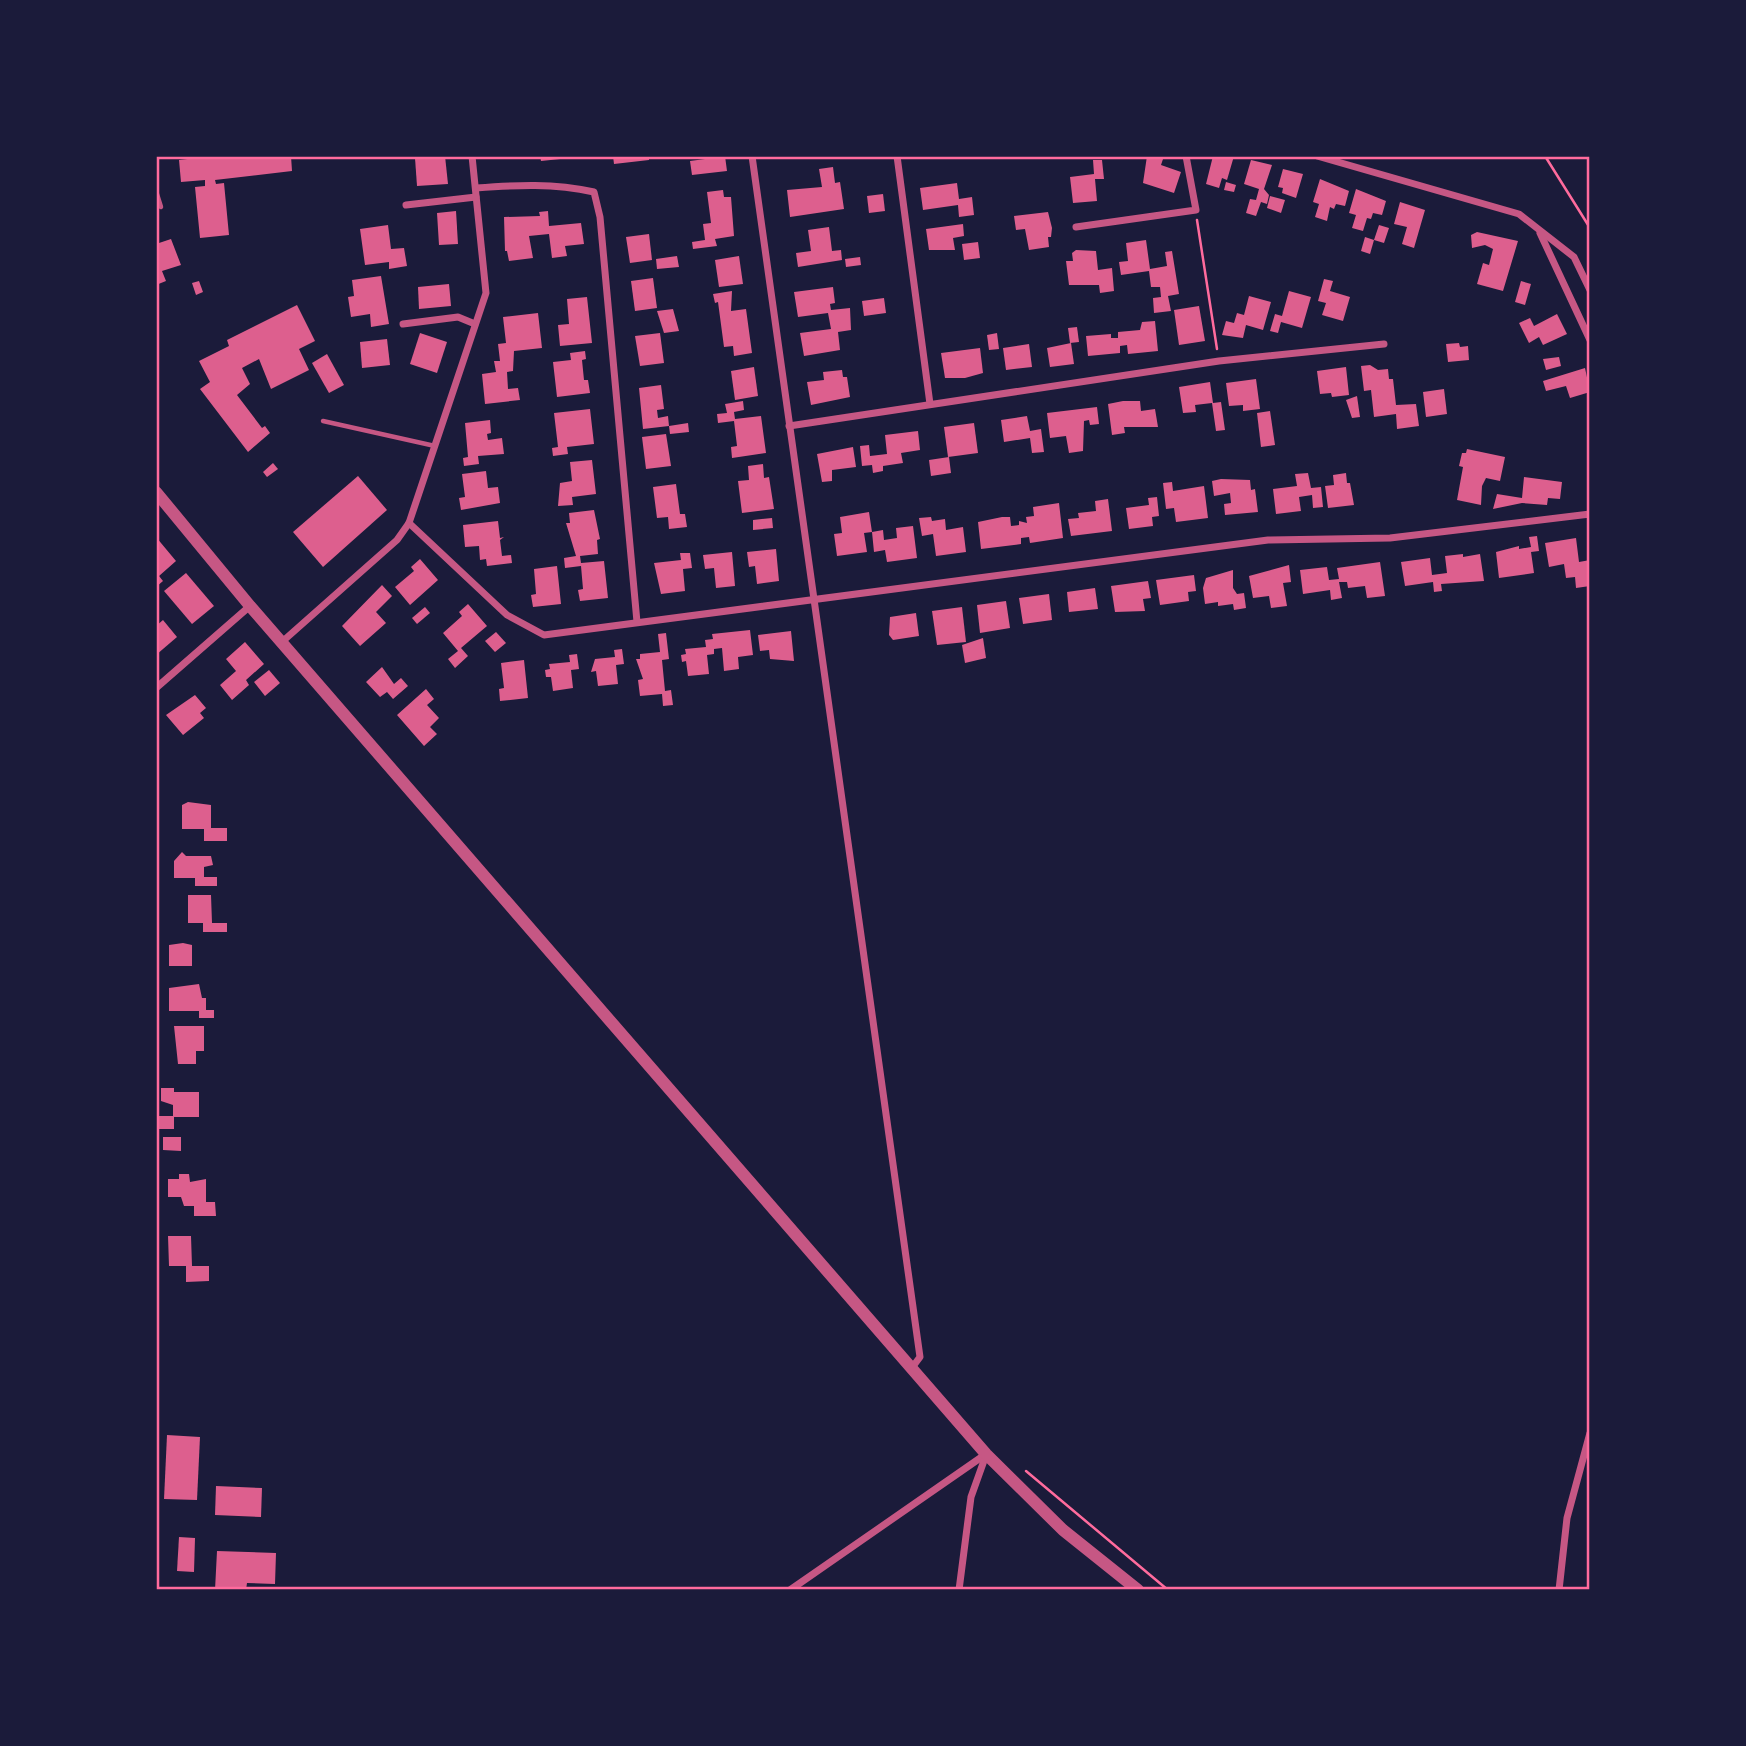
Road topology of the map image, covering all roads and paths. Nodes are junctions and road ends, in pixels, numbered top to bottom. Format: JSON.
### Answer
{"nodes":[{"id":1,"x":472,"y":156,"type":"edge"},
{"id":2,"x":752,"y":156,"type":"edge"},
{"id":3,"x":897,"y":156,"type":"edge"},
{"id":4,"x":1186,"y":156,"type":"edge"},
{"id":5,"x":1317,"y":156,"type":"edge"},
{"id":6,"x":1545,"y":156,"type":"edge"},
{"id":7,"x":156,"y":191,"type":"edge"},
{"id":8,"x":476,"y":192,"type":"junction"},
{"id":9,"x":406,"y":205,"type":"dead end"},
{"id":10,"x":161,"y":207,"type":"dead end"},
{"id":11,"x":1196,"y":210,"type":"junction"},
{"id":12,"x":1076,"y":227,"type":"dead end"},
{"id":13,"x":1590,"y":228,"type":"edge"},
{"id":14,"x":1540,"y":233,"type":"junction"},
{"id":15,"x":1590,"y":290,"type":"edge"},
{"id":16,"x":403,"y":324,"type":"dead end"},
{"id":17,"x":475,"y":324,"type":"junction"},
{"id":18,"x":1590,"y":340,"type":"edge"},
{"id":19,"x":1384,"y":344,"type":"dead end"},
{"id":20,"x":1219,"y":361,"type":"junction"},
{"id":21,"x":930,"y":404,"type":"junction"},
{"id":22,"x":323,"y":421,"type":"dead end"},
{"id":23,"x":789,"y":426,"type":"junction"},
{"id":24,"x":435,"y":446,"type":"junction"},
{"id":25,"x":156,"y":492,"type":"edge"},
{"id":26,"x":1590,"y":514,"type":"edge"},
{"id":27,"x":409,"y":523,"type":"junction"},
{"id":28,"x":813,"y":602,"type":"junction"},
{"id":29,"x":250,"y":606,"type":"junction"},
{"id":30,"x":637,"y":622,"type":"junction"},
{"id":31,"x":284,"y":641,"type":"junction"},
{"id":32,"x":156,"y":688,"type":"edge"},
{"id":33,"x":911,"y":1370,"type":"junction"},
{"id":34,"x":1590,"y":1433,"type":"edge"},
{"id":35,"x":986,"y":1454,"type":"junction"},
{"id":36,"x":790,"y":1590,"type":"edge"},
{"id":37,"x":959,"y":1590,"type":"edge"},
{"id":38,"x":1138,"y":1590,"type":"edge"},
{"id":39,"x":1559,"y":1590,"type":"edge"}],
"edges":[{"from":1,"to":8,"type":"street"},
{"from":2,"to":23,"type":"street"},
{"from":3,"to":21,"type":"street"},
{"from":4,"to":11,"type":"street"},
{"from":5,"to":14,"type":"street"},
{"from":6,"to":13,"type":"path"},
{"from":7,"to":10,"type":"lane"},
{"from":8,"to":9,"type":"street"},
{"from":8,"to":17,"type":"street"},
{"from":8,"to":30,"type":"street"},
{"from":11,"to":12,"type":"street"},
{"from":11,"to":20,"type":"path"},
{"from":14,"to":15,"type":"street"},
{"from":14,"to":18,"type":"street"},
{"from":16,"to":17,"type":"street"},
{"from":17,"to":24,"type":"street"},
{"from":19,"to":20,"type":"street"},
{"from":20,"to":21,"type":"street"},
{"from":21,"to":23,"type":"street"},
{"from":22,"to":24,"type":"lane"},
{"from":23,"to":28,"type":"street"},
{"from":24,"to":27,"type":"street"},
{"from":25,"to":29,"type":"street"},
{"from":26,"to":28,"type":"street"},
{"from":27,"to":30,"type":"street"},
{"from":27,"to":31,"type":"street"},
{"from":28,"to":30,"type":"street"},
{"from":28,"to":33,"type":"street"},
{"from":29,"to":31,"type":"street"},
{"from":29,"to":32,"type":"street"},
{"from":31,"to":33,"type":"street"},
{"from":33,"to":35,"type":"street"},
{"from":34,"to":39,"type":"street"},
{"from":35,"to":36,"type":"street"},
{"from":35,"to":37,"type":"street"},
{"from":35,"to":38,"type":"street"}]}
